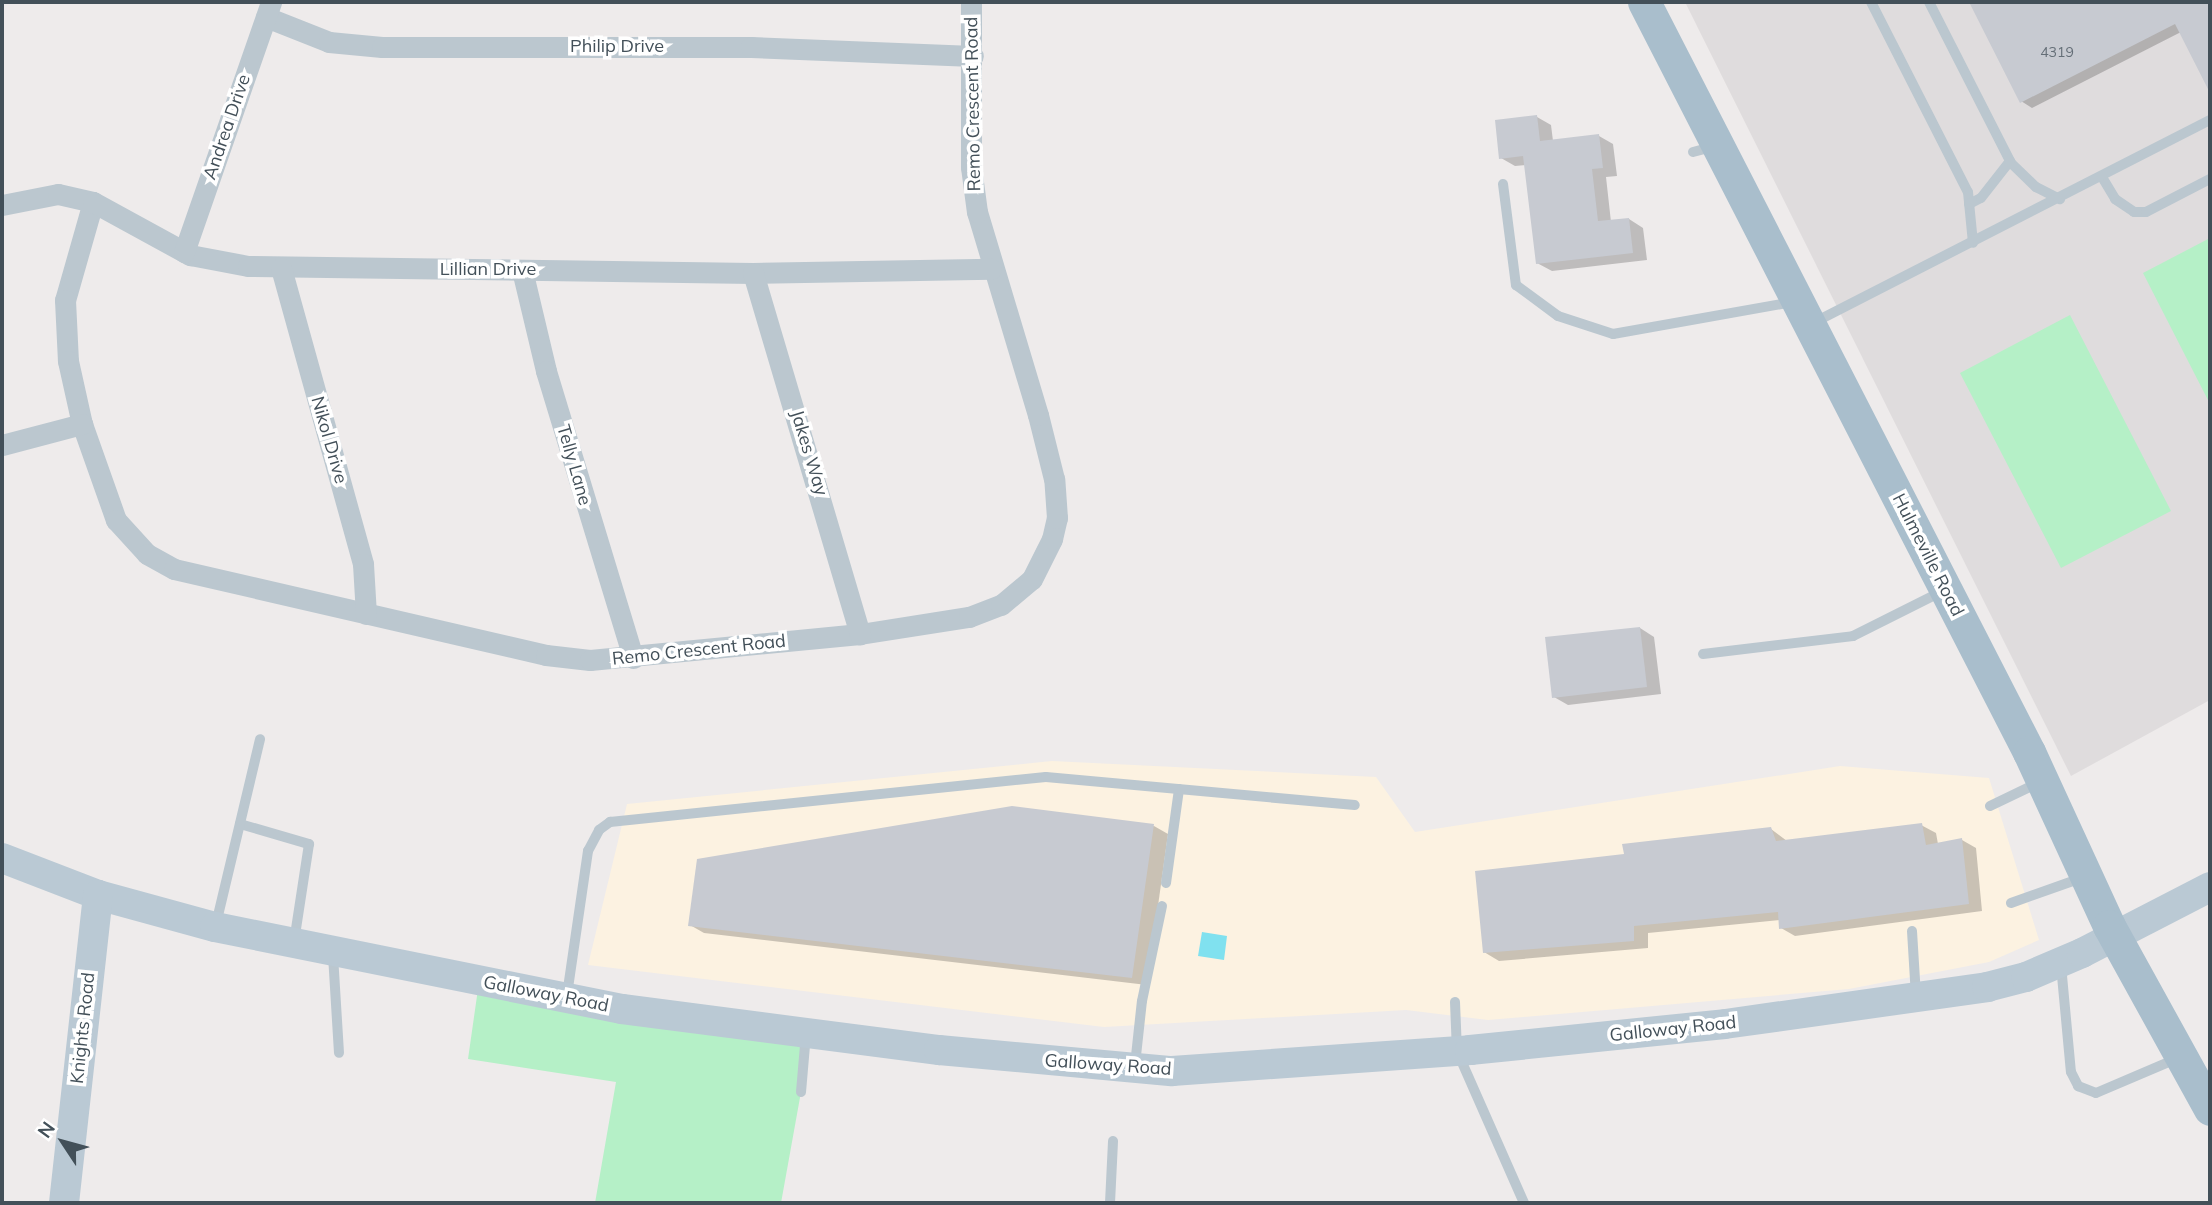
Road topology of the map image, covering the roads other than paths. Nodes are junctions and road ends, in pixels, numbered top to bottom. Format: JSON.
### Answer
{"nodes":[{"id":1,"x":971,"y":2,"type":"edge"},
{"id":2,"x":1644,"y":2,"type":"edge"},
{"id":3,"x":1871,"y":2,"type":"edge"},
{"id":4,"x":1929,"y":2,"type":"edge"},
{"id":5,"x":268,"y":9,"type":"edge"},
{"id":6,"x":973,"y":56,"type":"junction"},
{"id":7,"x":2210,"y":120,"type":"edge"},
{"id":8,"x":2010,"y":161,"type":"junction"},
{"id":9,"x":2102,"y":177,"type":"junction"},
{"id":10,"x":2210,"y":179,"type":"edge"},
{"id":11,"x":1503,"y":184,"type":"dead end"},
{"id":12,"x":2060,"y":199,"type":"junction"},
{"id":13,"x":93,"y":202,"type":"junction"},
{"id":14,"x":1969,"y":204,"type":"junction"},
{"id":15,"x":2,"y":205,"type":"edge"},
{"id":16,"x":1973,"y":243,"type":"junction"},
{"id":17,"x":184,"y":252,"type":"junction"},
{"id":18,"x":281,"y":268,"type":"junction"},
{"id":19,"x":991,"y":269,"type":"junction"},
{"id":20,"x":522,"y":270,"type":"junction"},
{"id":21,"x":753,"y":273,"type":"junction"},
{"id":22,"x":1805,"y":313,"type":"junction"},
{"id":23,"x":82,"y":425,"type":"junction"},
{"id":24,"x":2,"y":446,"type":"edge"},
{"id":25,"x":1946,"y":590,"type":"junction"},
{"id":26,"x":366,"y":614,"type":"junction"},
{"id":27,"x":860,"y":634,"type":"junction"},
{"id":28,"x":1703,"y":654,"type":"dead end"},
{"id":29,"x":633,"y":658,"type":"junction"},
{"id":30,"x":260,"y":739,"type":"dead end"},
{"id":31,"x":2040,"y":782,"type":"junction"},
{"id":32,"x":1179,"y":789,"type":"junction"},
{"id":33,"x":1356,"y":805,"type":"dead end"},
{"id":34,"x":1990,"y":806,"type":"dead end"},
{"id":35,"x":240,"y":824,"type":"junction"},
{"id":36,"x":2,"y":858,"type":"edge"},
{"id":37,"x":2085,"y":877,"type":"junction"},
{"id":38,"x":1166,"y":883,"type":"dead end"},
{"id":39,"x":2210,"y":887,"type":"edge"},
{"id":40,"x":98,"y":895,"type":"junction"},
{"id":41,"x":2011,"y":903,"type":"dead end"},
{"id":42,"x":1162,"y":906,"type":"dead end"},
{"id":43,"x":215,"y":927,"type":"junction"},
{"id":44,"x":1912,"y":931,"type":"dead end"},
{"id":45,"x":2116,"y":937,"type":"junction"},
{"id":46,"x":294,"y":944,"type":"junction"},
{"id":47,"x":332,"y":952,"type":"junction"},
{"id":48,"x":2061,"y":962,"type":"junction"},
{"id":49,"x":566,"y":998,"type":"junction"},
{"id":50,"x":1917,"y":999,"type":"junction"},
{"id":51,"x":1455,"y":1002,"type":"dead end"},
{"id":52,"x":806,"y":1034,"type":"junction"},
{"id":53,"x":1457,"y":1051,"type":"junction"},
{"id":54,"x":339,"y":1053,"type":"dead end"},
{"id":55,"x":2182,"y":1056,"type":"junction"},
{"id":56,"x":1135,"y":1068,"type":"junction"},
{"id":57,"x":801,"y":1092,"type":"dead end"},
{"id":58,"x":2209,"y":1103,"type":"edge"},
{"id":59,"x":1113,"y":1141,"type":"dead end"},
{"id":60,"x":64,"y":1203,"type":"edge"},
{"id":61,"x":1110,"y":1203,"type":"edge"},
{"id":62,"x":1524,"y":1203,"type":"edge"}],
"edges":[{"from":1,"to":6,"type":"street","name":"Remo Crescent Road"},
{"from":2,"to":22,"type":"main road","name":"Hulmeville Road"},
{"from":3,"to":14,"type":"lane"},
{"from":4,"to":8,"type":"lane"},
{"from":5,"to":6,"type":"street","name":"Philip Drive"},
{"from":5,"to":17,"type":"street","name":"Andrea Drive"},
{"from":6,"to":19,"type":"street","name":"Remo Crescent Road"},
{"from":7,"to":9,"type":"lane"},
{"from":8,"to":12,"type":"lane"},
{"from":8,"to":14,"type":"lane"},
{"from":9,"to":10,"type":"lane"},
{"from":9,"to":12,"type":"lane"},
{"from":11,"to":22,"type":"lane"},
{"from":12,"to":16,"type":"lane"},
{"from":13,"to":15,"type":"street","name":"Lillian Drive"},
{"from":13,"to":17,"type":"street","name":"Lillian Drive"},
{"from":13,"to":23,"type":"street","name":"Remo Crescent Road"},
{"from":14,"to":16,"type":"lane"},
{"from":16,"to":22,"type":"lane"},
{"from":17,"to":18,"type":"street","name":"Lillian Drive"},
{"from":18,"to":20,"type":"street","name":"Lillian Drive"},
{"from":18,"to":26,"type":"street","name":"Nikol Drive"},
{"from":19,"to":21,"type":"street","name":"Lillian Drive"},
{"from":19,"to":27,"type":"street","name":"Remo Crescent Road"},
{"from":20,"to":21,"type":"street","name":"Lillian Drive"},
{"from":20,"to":29,"type":"street","name":"Telly Lane"},
{"from":21,"to":27,"type":"street","name":"Jakes Way"},
{"from":22,"to":25,"type":"main road","name":"Hulmeville Road"},
{"from":23,"to":24,"type":"street"},
{"from":23,"to":26,"type":"street","name":"Remo Crescent Road"},
{"from":25,"to":28,"type":"lane"},
{"from":25,"to":31,"type":"main road","name":"Hulmeville Road"},
{"from":26,"to":29,"type":"street","name":"Remo Crescent Road"},
{"from":27,"to":29,"type":"street","name":"Remo Crescent Road"},
{"from":30,"to":35,"type":"lane"},
{"from":31,"to":34,"type":"lane"},
{"from":31,"to":37,"type":"main road","name":"Hulmeville Road"},
{"from":32,"to":33,"type":"lane"},
{"from":32,"to":38,"type":"lane"},
{"from":32,"to":49,"type":"lane"},
{"from":35,"to":43,"type":"lane"},
{"from":35,"to":46,"type":"lane"},
{"from":36,"to":40,"type":"main road","name":"Galloway Road"},
{"from":37,"to":41,"type":"lane"},
{"from":37,"to":45,"type":"main road","name":"Hulmeville Road"},
{"from":39,"to":45,"type":"main road","name":"Galloway Road"},
{"from":40,"to":43,"type":"main road","name":"Galloway Road"},
{"from":40,"to":60,"type":"main road","name":"Knights Road"},
{"from":42,"to":56,"type":"lane"},
{"from":43,"to":46,"type":"main road","name":"Galloway Road"},
{"from":44,"to":50,"type":"lane"},
{"from":45,"to":48,"type":"main road","name":"Galloway Road"},
{"from":45,"to":55,"type":"main road","name":"Hulmeville Road"},
{"from":46,"to":47,"type":"main road","name":"Galloway Road"},
{"from":47,"to":49,"type":"main road","name":"Galloway Road"},
{"from":47,"to":54,"type":"lane"},
{"from":48,"to":50,"type":"main road","name":"Galloway Road"},
{"from":48,"to":55,"type":"lane"},
{"from":49,"to":52,"type":"main road","name":"Galloway Road"},
{"from":50,"to":53,"type":"main road","name":"Galloway Road"},
{"from":51,"to":53,"type":"lane"},
{"from":52,"to":56,"type":"main road","name":"Galloway Road"},
{"from":52,"to":57,"type":"lane"},
{"from":53,"to":56,"type":"main road","name":"Galloway Road"},
{"from":53,"to":62,"type":"lane"},
{"from":55,"to":58,"type":"main road","name":"Hulmeville Road"},
{"from":59,"to":61,"type":"lane"}]}
